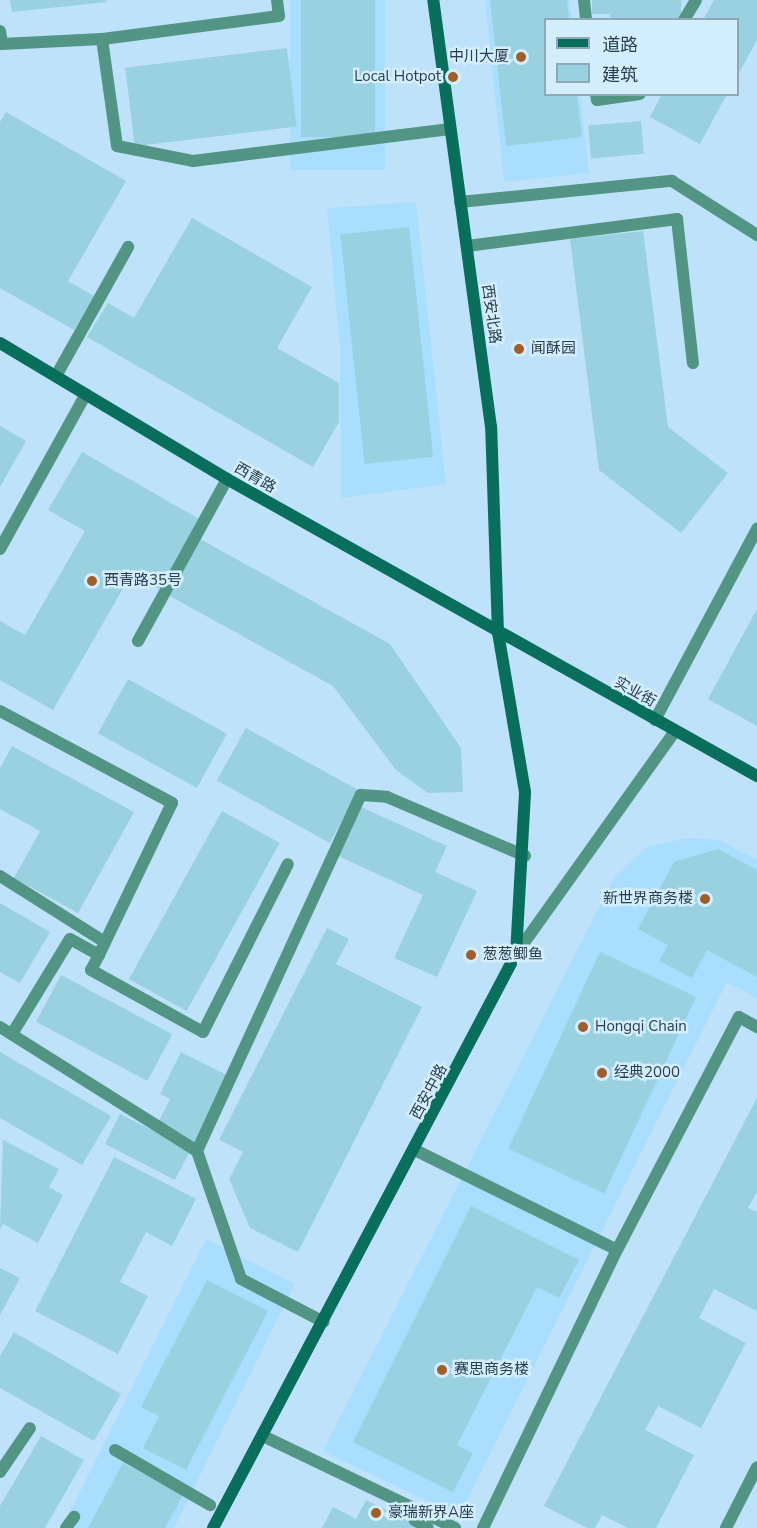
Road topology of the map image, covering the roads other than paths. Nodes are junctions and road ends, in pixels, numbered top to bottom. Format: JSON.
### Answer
{"nodes":[{"id":1,"x":277,"y":0,"type":"edge"},
{"id":2,"x":433,"y":0,"type":"edge"},
{"id":3,"x":584,"y":0,"type":"edge"},
{"id":4,"x":696,"y":0,"type":"edge"},
{"id":5,"x":586,"y":18,"type":"edge"},
{"id":6,"x":685,"y":18,"type":"edge"},
{"id":7,"x":0,"y":31,"type":"edge"},
{"id":8,"x":102,"y":39,"type":"junction"},
{"id":9,"x":596,"y":96,"type":"edge"},
{"id":10,"x":626,"y":96,"type":"edge"},
{"id":11,"x":450,"y":129,"type":"junction"},
{"id":12,"x":460,"y":202,"type":"junction"},
{"id":13,"x":757,"y":235,"type":"edge"},
{"id":14,"x":466,"y":246,"type":"junction"},
{"id":15,"x":128,"y":247,"type":"dead end"},
{"id":16,"x":0,"y":343,"type":"edge"},
{"id":17,"x":693,"y":363,"type":"dead end"},
{"id":18,"x":56,"y":376,"type":"junction"},
{"id":19,"x":86,"y":394,"type":"junction"},
{"id":20,"x":228,"y":479,"type":"junction"},
{"id":21,"x":757,"y":530,"type":"edge"},
{"id":22,"x":0,"y":549,"type":"edge"},
{"id":23,"x":498,"y":633,"type":"junction"},
{"id":24,"x":138,"y":641,"type":"dead end"},
{"id":25,"x":0,"y":711,"type":"edge"},
{"id":26,"x":655,"y":720,"type":"junction"},
{"id":27,"x":675,"y":731,"type":"junction"},
{"id":28,"x":757,"y":776,"type":"edge"},
{"id":29,"x":525,"y":856,"type":"junction"},
{"id":30,"x":288,"y":864,"type":"dead end"},
{"id":31,"x":0,"y":876,"type":"edge"},
{"id":32,"x":105,"y":942,"type":"junction"},
{"id":33,"x":516,"y":954,"type":"junction"},
{"id":34,"x":99,"y":955,"type":"junction"},
{"id":35,"x":0,"y":1027,"type":"edge"},
{"id":36,"x":757,"y":1027,"type":"edge"},
{"id":37,"x":12,"y":1035,"type":"junction"},
{"id":38,"x":415,"y":1150,"type":"junction"},
{"id":39,"x":197,"y":1151,"type":"junction"},
{"id":40,"x":617,"y":1250,"type":"junction"},
{"id":41,"x":324,"y":1322,"type":"junction"},
{"id":42,"x":30,"y":1428,"type":"dead end"},
{"id":43,"x":263,"y":1436,"type":"junction"},
{"id":44,"x":115,"y":1450,"type":"dead end"},
{"id":45,"x":757,"y":1467,"type":"edge"},
{"id":46,"x":0,"y":1472,"type":"edge"},
{"id":47,"x":210,"y":1505,"type":"dead end"},
{"id":48,"x":421,"y":1509,"type":"junction"},
{"id":49,"x":74,"y":1517,"type":"dead end"},
{"id":50,"x":66,"y":1528,"type":"edge"},
{"id":51,"x":213,"y":1528,"type":"edge"},
{"id":52,"x":428,"y":1528,"type":"edge"},
{"id":53,"x":455,"y":1528,"type":"edge"},
{"id":54,"x":483,"y":1528,"type":"edge"},
{"id":55,"x":726,"y":1528,"type":"edge"}],
"edges":[{"from":1,"to":8,"type":"street"},
{"from":2,"to":11,"type":"street","name":"西安北路"},
{"from":3,"to":5,"type":"street"},
{"from":4,"to":6,"type":"street"},
{"from":7,"to":8,"type":"street"},
{"from":8,"to":11,"type":"street"},
{"from":9,"to":10,"type":"street"},
{"from":11,"to":12,"type":"street","name":"西安北路"},
{"from":12,"to":13,"type":"street"},
{"from":12,"to":14,"type":"street","name":"西安北路"},
{"from":14,"to":17,"type":"street"},
{"from":14,"to":23,"type":"street","name":"西安北路"},
{"from":15,"to":18,"type":"street"},
{"from":16,"to":18,"type":"street","name":"西青路"},
{"from":18,"to":19,"type":"street","name":"西青路"},
{"from":19,"to":20,"type":"street","name":"西青路"},
{"from":19,"to":22,"type":"street"},
{"from":20,"to":23,"type":"street","name":"西青路"},
{"from":20,"to":24,"type":"street"},
{"from":21,"to":26,"type":"street"},
{"from":23,"to":26,"type":"street","name":"实业街"},
{"from":23,"to":29,"type":"street","name":"西安中路"},
{"from":25,"to":32,"type":"street"},
{"from":26,"to":27,"type":"street","name":"实业街"},
{"from":27,"to":28,"type":"street","name":"实业街"},
{"from":27,"to":33,"type":"street"},
{"from":29,"to":33,"type":"street","name":"西安中路"},
{"from":29,"to":39,"type":"street"},
{"from":30,"to":34,"type":"street"},
{"from":31,"to":32,"type":"street"},
{"from":32,"to":34,"type":"street"},
{"from":33,"to":38,"type":"street","name":"西安中路"},
{"from":34,"to":37,"type":"street"},
{"from":35,"to":37,"type":"street"},
{"from":36,"to":40,"type":"street"},
{"from":37,"to":39,"type":"street"},
{"from":38,"to":40,"type":"street"},
{"from":38,"to":41,"type":"street","name":"西安中路"},
{"from":39,"to":41,"type":"street"},
{"from":40,"to":54,"type":"street"},
{"from":41,"to":43,"type":"street","name":"西安中路"},
{"from":42,"to":46,"type":"street"},
{"from":43,"to":48,"type":"street"},
{"from":43,"to":51,"type":"street","name":"西安中路"},
{"from":44,"to":47,"type":"street"},
{"from":45,"to":55,"type":"street"},
{"from":48,"to":52,"type":"street"},
{"from":48,"to":53,"type":"street"},
{"from":49,"to":50,"type":"street"}]}
